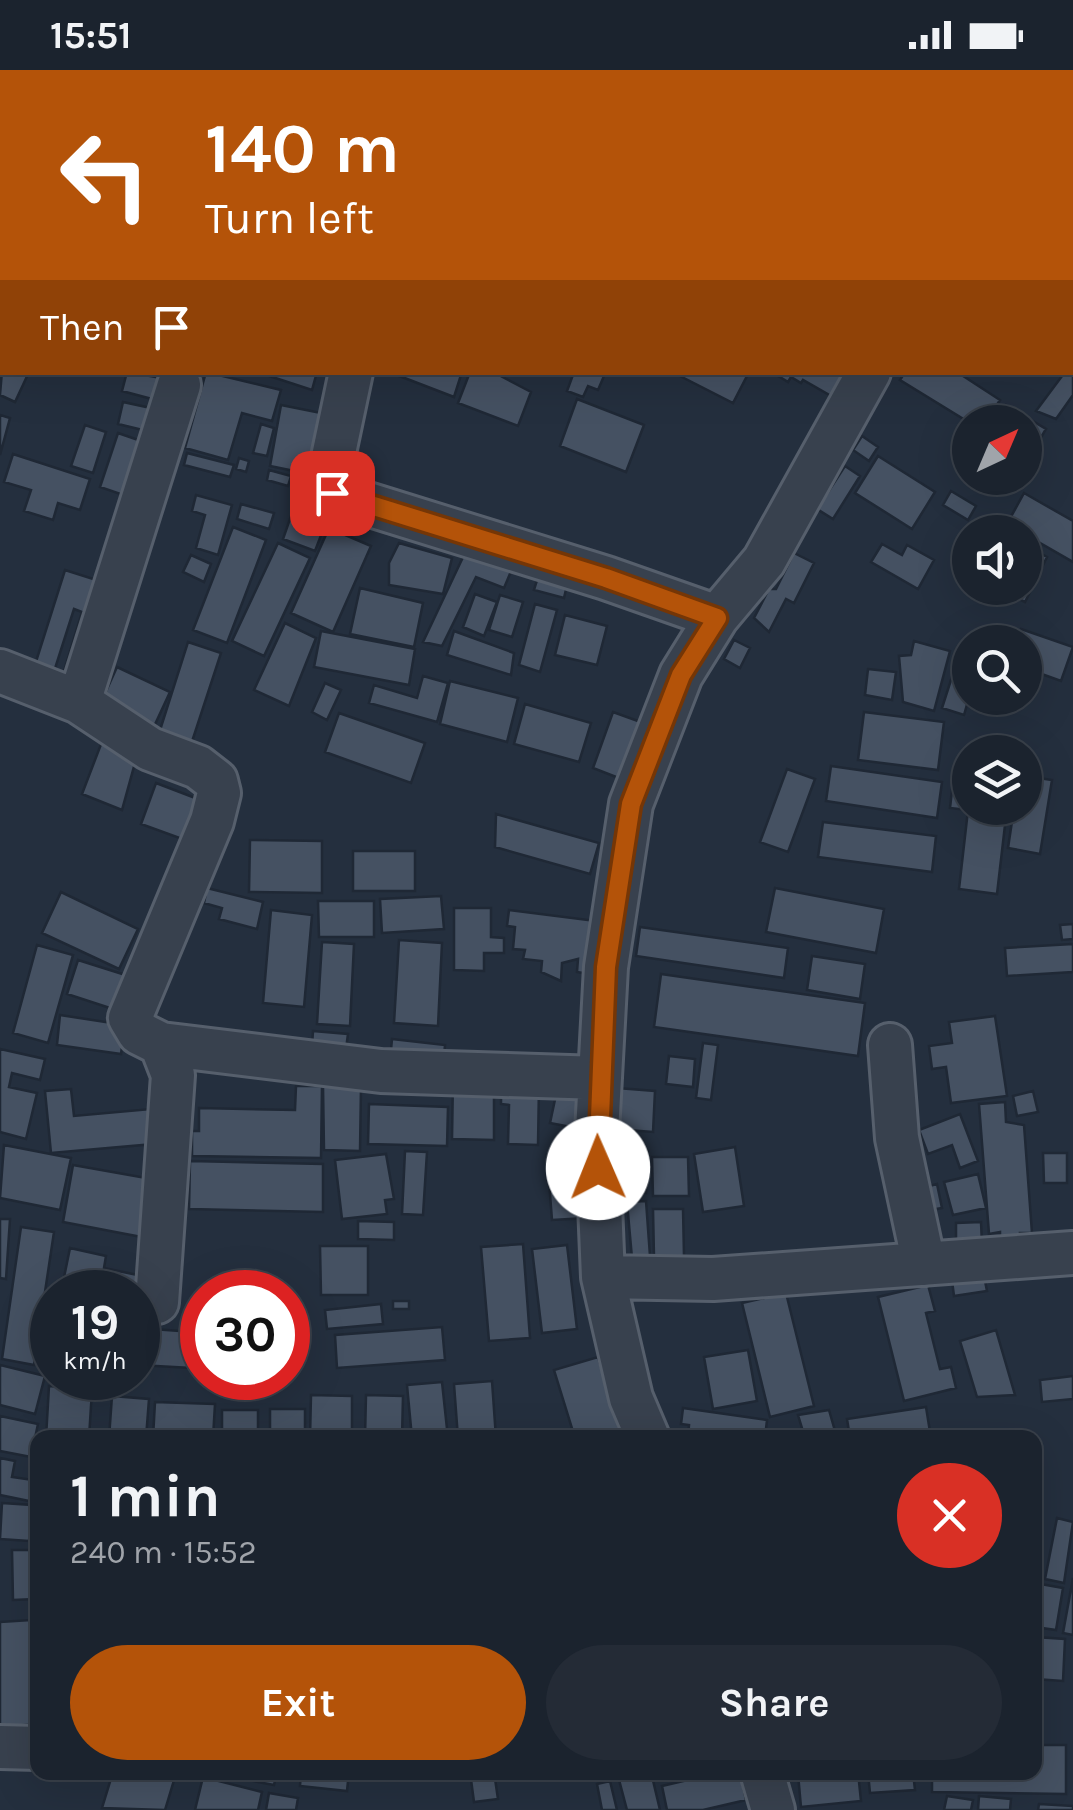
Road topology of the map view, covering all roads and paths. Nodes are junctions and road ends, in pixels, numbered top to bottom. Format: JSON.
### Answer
{"nodes":[{"id":1,"x":350,"y":375,"type":"edge"},
{"id":2,"x":867,"y":375,"type":"edge"},
{"id":3,"x":179,"y":385,"type":"dead end"},
{"id":4,"x":717,"y":618,"type":"junction"},
{"id":5,"x":0,"y":672,"type":"edge"},
{"id":6,"x":79,"y":702,"type":"junction"},
{"id":7,"x":161,"y":1044,"type":"junction"},
{"id":8,"x":890,"y":1045,"type":"dead end"},
{"id":9,"x":600,"y":1078,"type":"junction"},
{"id":10,"x":1073,"y":1254,"type":"edge"},
{"id":11,"x":924,"y":1264,"type":"junction"},
{"id":12,"x":160,"y":1274,"type":"edge"},
{"id":13,"x":603,"y":1277,"type":"junction"},
{"id":14,"x":645,"y":1430,"type":"edge"},
{"id":15,"x":0,"y":1747,"type":"edge"},
{"id":16,"x":30,"y":1748,"type":"edge"},
{"id":17,"x":764,"y":1780,"type":"edge"},
{"id":18,"x":773,"y":1810,"type":"edge"}],
"edges":[{"from":1,"to":4,"type":"street"},
{"from":2,"to":4,"type":"street"},
{"from":3,"to":6,"type":"street"},
{"from":4,"to":9,"type":"street"},
{"from":5,"to":6,"type":"street"},
{"from":6,"to":7,"type":"street"},
{"from":7,"to":9,"type":"street"},
{"from":7,"to":12,"type":"street"},
{"from":8,"to":11,"type":"street"},
{"from":9,"to":13,"type":"street"},
{"from":10,"to":11,"type":"street"},
{"from":11,"to":13,"type":"street"},
{"from":13,"to":14,"type":"street"},
{"from":15,"to":16,"type":"street"},
{"from":17,"to":18,"type":"street"}]}
